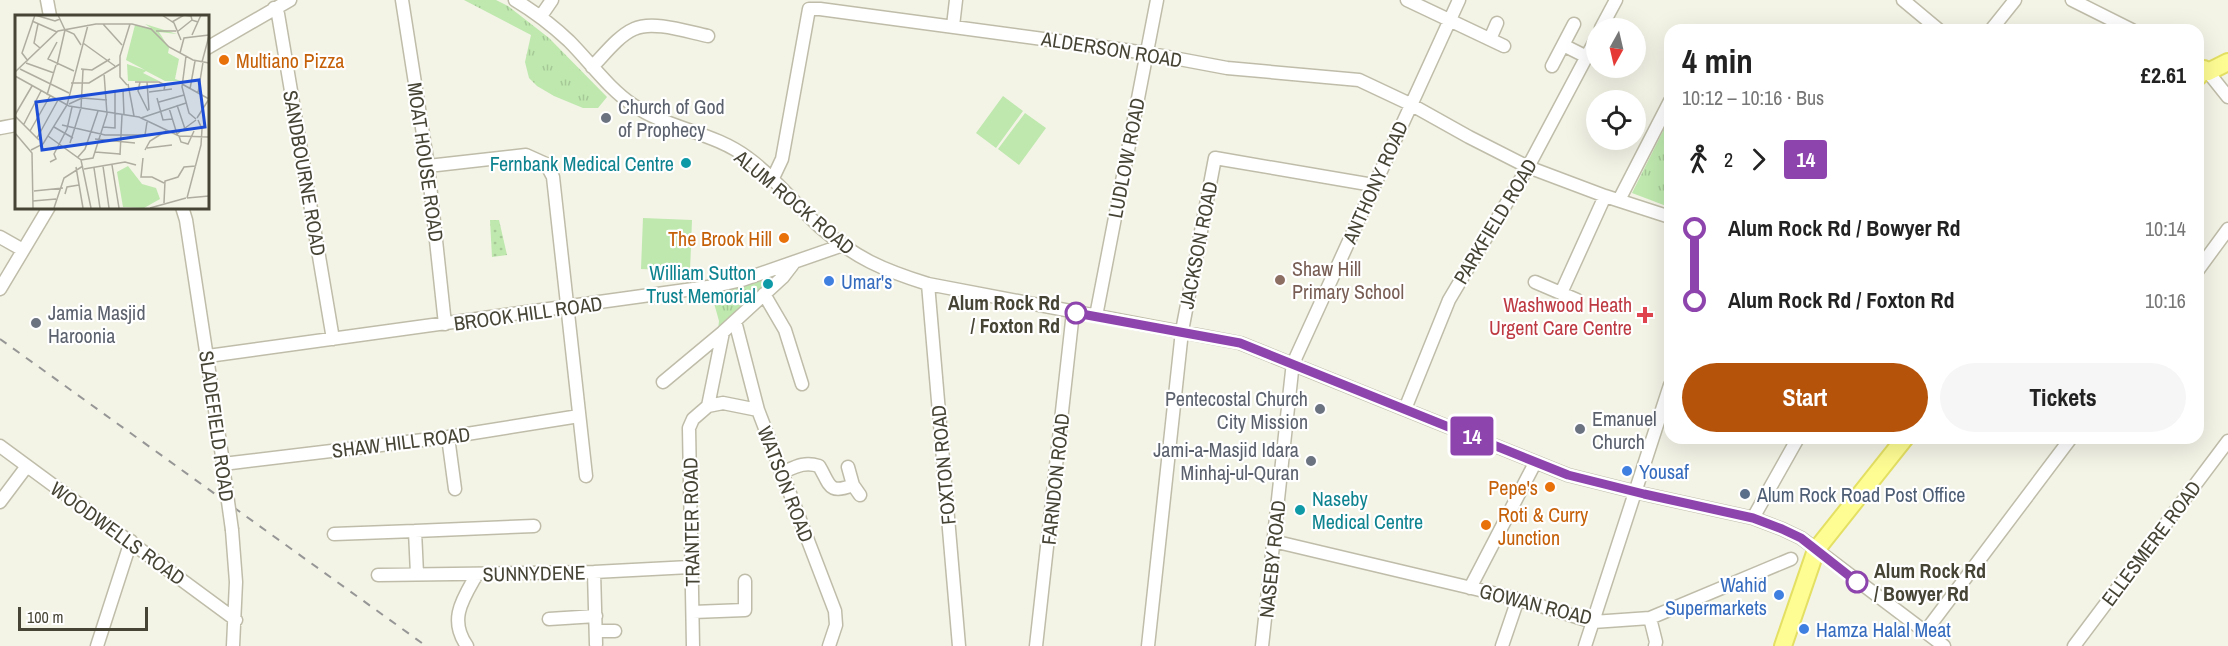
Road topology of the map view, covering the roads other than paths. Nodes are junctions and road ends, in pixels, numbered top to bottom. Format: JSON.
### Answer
{"nodes":[{"id":1,"x":47,"y":0,"type":"edge"},
{"id":2,"x":290,"y":0,"type":"edge"},
{"id":3,"x":402,"y":0,"type":"edge"},
{"id":4,"x":515,"y":0,"type":"edge"},
{"id":5,"x":552,"y":0,"type":"edge"},
{"id":6,"x":956,"y":0,"type":"edge"},
{"id":7,"x":1157,"y":0,"type":"edge"},
{"id":8,"x":1407,"y":0,"type":"edge"},
{"id":9,"x":1460,"y":0,"type":"edge"},
{"id":10,"x":1616,"y":0,"type":"edge"},
{"id":11,"x":1903,"y":0,"type":"edge"},
{"id":12,"x":2015,"y":0,"type":"edge"},
{"id":13,"x":2072,"y":0,"type":"edge"},
{"id":14,"x":274,"y":8,"type":"junction"},
{"id":15,"x":50,"y":15,"type":"edge"},
{"id":16,"x":541,"y":16,"type":"junction"},
{"id":17,"x":1607,"y":18,"type":"edge"},
{"id":18,"x":1450,"y":20,"type":"junction"},
{"id":19,"x":1497,"y":23,"type":"dead end"},
{"id":20,"x":1574,"y":24,"type":"dead end"},
{"id":21,"x":1932,"y":24,"type":"edge"},
{"id":22,"x":1996,"y":24,"type":"edge"},
{"id":23,"x":2117,"y":24,"type":"edge"},
{"id":24,"x":953,"y":26,"type":"junction"},
{"id":25,"x":708,"y":36,"type":"dead end"},
{"id":26,"x":1490,"y":39,"type":"junction"},
{"id":27,"x":1563,"y":45,"type":"junction"},
{"id":28,"x":1504,"y":46,"type":"dead end"},
{"id":29,"x":208,"y":47,"type":"edge"},
{"id":30,"x":1147,"y":53,"type":"junction"},
{"id":31,"x":1586,"y":56,"type":"edge"},
{"id":32,"x":1586,"y":59,"type":"edge"},
{"id":33,"x":2228,"y":62,"type":"edge"},
{"id":34,"x":1552,"y":66,"type":"dead end"},
{"id":35,"x":592,"y":67,"type":"junction"},
{"id":36,"x":2204,"y":70,"type":"edge"},
{"id":37,"x":2204,"y":73,"type":"edge"},
{"id":38,"x":2228,"y":97,"type":"edge"},
{"id":39,"x":1410,"y":104,"type":"junction"},
{"id":40,"x":1664,"y":113,"type":"edge"},
{"id":41,"x":15,"y":125,"type":"edge"},
{"id":42,"x":0,"y":128,"type":"edge"},
{"id":43,"x":428,"y":166,"type":"junction"},
{"id":44,"x":1528,"y":166,"type":"junction"},
{"id":45,"x":773,"y":178,"type":"junction"},
{"id":46,"x":1374,"y":185,"type":"junction"},
{"id":47,"x":1605,"y":196,"type":"junction"},
{"id":48,"x":1619,"y":200,"type":"junction"},
{"id":49,"x":49,"y":208,"type":"edge"},
{"id":50,"x":182,"y":208,"type":"edge"},
{"id":51,"x":1664,"y":215,"type":"edge"},
{"id":52,"x":2228,"y":229,"type":"edge"},
{"id":53,"x":0,"y":237,"type":"edge"},
{"id":54,"x":843,"y":245,"type":"junction"},
{"id":55,"x":23,"y":250,"type":"junction"},
{"id":56,"x":2204,"y":262,"type":"edge"},
{"id":57,"x":794,"y":263,"type":"junction"},
{"id":58,"x":1535,"y":282,"type":"dead end"},
{"id":59,"x":928,"y":284,"type":"junction"},
{"id":60,"x":0,"y":289,"type":"edge"},
{"id":61,"x":1561,"y":293,"type":"junction"},
{"id":62,"x":764,"y":294,"type":"junction"},
{"id":63,"x":1577,"y":300,"type":"dead end"},
{"id":64,"x":566,"y":308,"type":"junction"},
{"id":65,"x":1073,"y":312,"type":"junction"},
{"id":66,"x":1095,"y":316,"type":"junction"},
{"id":67,"x":735,"y":321,"type":"junction"},
{"id":68,"x":445,"y":324,"type":"junction"},
{"id":69,"x":1182,"y":331,"type":"junction"},
{"id":70,"x":723,"y":332,"type":"junction"},
{"id":71,"x":333,"y":339,"type":"junction"},
{"id":72,"x":208,"y":356,"type":"junction"},
{"id":73,"x":1294,"y":364,"type":"junction"},
{"id":74,"x":663,"y":382,"type":"dead end"},
{"id":75,"x":802,"y":384,"type":"dead end"},
{"id":76,"x":1664,"y":403,"type":"edge"},
{"id":77,"x":708,"y":406,"type":"junction"},
{"id":78,"x":1405,"y":409,"type":"junction"},
{"id":79,"x":758,"y":410,"type":"junction"},
{"id":80,"x":579,"y":416,"type":"junction"},
{"id":81,"x":448,"y":437,"type":"junction"},
{"id":82,"x":2228,"y":441,"type":"edge"},
{"id":83,"x":1795,"y":444,"type":"edge"},
{"id":84,"x":1900,"y":444,"type":"edge"},
{"id":85,"x":2067,"y":444,"type":"edge"},
{"id":86,"x":0,"y":446,"type":"edge"},
{"id":87,"x":1535,"y":463,"type":"junction"},
{"id":88,"x":27,"y":466,"type":"junction"},
{"id":89,"x":848,"y":466,"type":"dead end"},
{"id":90,"x":224,"y":469,"type":"junction"},
{"id":91,"x":781,"y":473,"type":"junction"},
{"id":92,"x":586,"y":476,"type":"dead end"},
{"id":93,"x":455,"y":489,"type":"dead end"},
{"id":94,"x":1635,"y":492,"type":"junction"},
{"id":95,"x":0,"y":502,"type":"edge"},
{"id":96,"x":1753,"y":518,"type":"junction"},
{"id":97,"x":534,"y":526,"type":"dead end"},
{"id":98,"x":414,"y":531,"type":"junction"},
{"id":99,"x":334,"y":534,"type":"dead end"},
{"id":100,"x":131,"y":541,"type":"junction"},
{"id":101,"x":1273,"y":541,"type":"junction"},
{"id":102,"x":1816,"y":550,"type":"junction"},
{"id":103,"x":1791,"y":559,"type":"dead end"},
{"id":104,"x":690,"y":567,"type":"junction"},
{"id":105,"x":594,"y":572,"type":"junction"},
{"id":106,"x":378,"y":574,"type":"dead end"},
{"id":107,"x":417,"y":574,"type":"junction"},
{"id":108,"x":477,"y":574,"type":"junction"},
{"id":109,"x":745,"y":581,"type":"dead end"},
{"id":110,"x":1470,"y":588,"type":"junction"},
{"id":111,"x":1518,"y":599,"type":"junction"},
{"id":112,"x":693,"y":612,"type":"junction"},
{"id":113,"x":596,"y":616,"type":"junction"},
{"id":114,"x":1650,"y":618,"type":"junction"},
{"id":115,"x":549,"y":619,"type":"dead end"},
{"id":116,"x":236,"y":620,"type":"junction"},
{"id":117,"x":1593,"y":621,"type":"junction"},
{"id":118,"x":596,"y":631,"type":"junction"},
{"id":119,"x":615,"y":631,"type":"dead end"},
{"id":120,"x":1925,"y":633,"type":"junction"},
{"id":121,"x":596,"y":644,"type":"dead end"},
{"id":122,"x":97,"y":646,"type":"edge"},
{"id":123,"x":233,"y":646,"type":"edge"},
{"id":124,"x":467,"y":646,"type":"edge"},
{"id":125,"x":693,"y":646,"type":"edge"},
{"id":126,"x":829,"y":646,"type":"edge"},
{"id":127,"x":959,"y":646,"type":"edge"},
{"id":128,"x":1036,"y":646,"type":"edge"},
{"id":129,"x":1148,"y":646,"type":"edge"},
{"id":130,"x":1262,"y":646,"type":"edge"},
{"id":131,"x":1502,"y":646,"type":"edge"},
{"id":132,"x":1585,"y":646,"type":"edge"},
{"id":133,"x":1655,"y":646,"type":"edge"},
{"id":134,"x":1783,"y":646,"type":"edge"},
{"id":135,"x":1944,"y":646,"type":"edge"},
{"id":136,"x":2074,"y":646,"type":"edge"}],
"edges":[{"from":1,"to":15,"type":"street"},
{"from":2,"to":14,"type":"street"},
{"from":3,"to":43,"type":"street","name":"MOAT HOUSE ROAD"},
{"from":4,"to":16,"type":"street","name":"ALUM ROCK ROAD"},
{"from":5,"to":16,"type":"street"},
{"from":6,"to":24,"type":"street"},
{"from":7,"to":30,"type":"street","name":"LUDLOW ROAD"},
{"from":8,"to":18,"type":"street"},
{"from":9,"to":18,"type":"street","name":"ANTHONY ROAD"},
{"from":10,"to":17,"type":"street"},
{"from":11,"to":21,"type":"street"},
{"from":12,"to":22,"type":"street"},
{"from":13,"to":23,"type":"street"},
{"from":14,"to":29,"type":"street"},
{"from":14,"to":71,"type":"street","name":"SANDBOURNE ROAD"},
{"from":16,"to":35,"type":"street","name":"ALUM ROCK ROAD"},
{"from":18,"to":26,"type":"street"},
{"from":18,"to":39,"type":"street","name":"ANTHONY ROAD"},
{"from":19,"to":26,"type":"street"},
{"from":20,"to":27,"type":"street"},
{"from":24,"to":30,"type":"street","name":"ALDERSON ROAD"},
{"from":24,"to":45,"type":"street","name":"ALDERSON ROAD"},
{"from":25,"to":35,"type":"street"},
{"from":26,"to":28,"type":"street"},
{"from":27,"to":31,"type":"street"},
{"from":27,"to":34,"type":"street"},
{"from":30,"to":39,"type":"street","name":"ALDERSON ROAD"},
{"from":30,"to":66,"type":"street","name":"LUDLOW ROAD"},
{"from":32,"to":44,"type":"street","name":"PARKFIELD ROAD"},
{"from":33,"to":36,"type":"main road"},
{"from":35,"to":45,"type":"street","name":"ALUM ROCK ROAD"},
{"from":37,"to":38,"type":"street"},
{"from":39,"to":44,"type":"street","name":"ALDERSON ROAD"},
{"from":39,"to":46,"type":"street","name":"ANTHONY ROAD"},
{"from":40,"to":48,"type":"street"},
{"from":41,"to":42,"type":"street"},
{"from":43,"to":64,"type":"street"},
{"from":43,"to":68,"type":"street","name":"MOAT HOUSE ROAD"},
{"from":44,"to":47,"type":"street","name":"ALDERSON ROAD"},
{"from":44,"to":78,"type":"street","name":"PARKFIELD ROAD"},
{"from":45,"to":54,"type":"street","name":"ALUM ROCK ROAD"},
{"from":46,"to":69,"type":"street","name":"JACKSON ROAD"},
{"from":46,"to":73,"type":"street","name":"ANTHONY ROAD"},
{"from":47,"to":48,"type":"street","name":"ALDERSON ROAD"},
{"from":47,"to":61,"type":"street"},
{"from":48,"to":51,"type":"street","name":"ALDERSON ROAD"},
{"from":49,"to":55,"type":"street"},
{"from":50,"to":72,"type":"street","name":"SLADEFIELD ROAD"},
{"from":52,"to":56,"type":"street"},
{"from":53,"to":55,"type":"street"},
{"from":54,"to":57,"type":"street","name":"BROOK HILL ROAD"},
{"from":54,"to":59,"type":"street","name":"ALUM ROCK ROAD"},
{"from":55,"to":60,"type":"street"},
{"from":57,"to":62,"type":"street"},
{"from":57,"to":64,"type":"street","name":"BROOK HILL ROAD"},
{"from":58,"to":61,"type":"street"},
{"from":59,"to":65,"type":"street","name":"ALUM ROCK ROAD"},
{"from":59,"to":127,"type":"street","name":"FOXTON ROAD"},
{"from":61,"to":63,"type":"street"},
{"from":62,"to":67,"type":"street"},
{"from":62,"to":75,"type":"street"},
{"from":64,"to":68,"type":"street","name":"BROOK HILL ROAD"},
{"from":64,"to":80,"type":"street"},
{"from":65,"to":66,"type":"street","name":"ALUM ROCK ROAD"},
{"from":65,"to":128,"type":"street","name":"FARNDON ROAD"},
{"from":66,"to":69,"type":"street","name":"ALUM ROCK ROAD"},
{"from":67,"to":70,"type":"street"},
{"from":67,"to":79,"type":"street","name":"WATSON ROAD"},
{"from":68,"to":71,"type":"street","name":"BROOK HILL ROAD"},
{"from":69,"to":73,"type":"street","name":"ALUM ROCK ROAD"},
{"from":69,"to":129,"type":"street","name":"JACKSON ROAD"},
{"from":70,"to":74,"type":"street"},
{"from":70,"to":77,"type":"street","name":"TRANTER ROAD"},
{"from":71,"to":72,"type":"street","name":"BROOK HILL ROAD"},
{"from":72,"to":90,"type":"street","name":"SLADEFIELD ROAD"},
{"from":73,"to":78,"type":"street","name":"ALUM ROCK ROAD"},
{"from":73,"to":101,"type":"street","name":"NASEBY ROAD"},
{"from":76,"to":94,"type":"street"},
{"from":77,"to":79,"type":"street"},
{"from":77,"to":104,"type":"street","name":"TRANTER ROAD"},
{"from":78,"to":87,"type":"street","name":"ALUM ROCK ROAD"},
{"from":79,"to":91,"type":"street","name":"WATSON ROAD"},
{"from":80,"to":81,"type":"street","name":"SHAW HILL ROAD"},
{"from":80,"to":92,"type":"street"},
{"from":81,"to":90,"type":"street","name":"SHAW HILL ROAD"},
{"from":81,"to":93,"type":"street"},
{"from":82,"to":136,"type":"street","name":"ELLESMERE ROAD"},
{"from":83,"to":96,"type":"street"},
{"from":84,"to":102,"type":"main road"},
{"from":85,"to":120,"type":"street"},
{"from":86,"to":88,"type":"street","name":"WOODWELLS ROAD"},
{"from":87,"to":94,"type":"street","name":"ALUM ROCK ROAD"},
{"from":87,"to":110,"type":"street"},
{"from":88,"to":95,"type":"street"},
{"from":88,"to":100,"type":"street","name":"WOODWELLS ROAD"},
{"from":89,"to":91,"type":"street"},
{"from":90,"to":116,"type":"street","name":"SLADEFIELD ROAD","bridge":true},
{"from":91,"to":126,"type":"street","name":"WATSON ROAD"},
{"from":94,"to":96,"type":"street","name":"ALUM ROCK ROAD"},
{"from":94,"to":117,"type":"street"},
{"from":96,"to":102,"type":"street","name":"ALUM ROCK ROAD"},
{"from":97,"to":98,"type":"street"},
{"from":98,"to":99,"type":"street"},
{"from":98,"to":107,"type":"street"},
{"from":100,"to":116,"type":"street","name":"WOODWELLS ROAD"},
{"from":100,"to":122,"type":"street"},
{"from":101,"to":110,"type":"street","name":"GOWAN ROAD"},
{"from":101,"to":130,"type":"street","name":"NASEBY ROAD"},
{"from":102,"to":120,"type":"street","name":"ALUM ROCK ROAD"},
{"from":102,"to":134,"type":"main road"},
{"from":103,"to":114,"type":"street","name":"GOWAN ROAD"},
{"from":104,"to":105,"type":"street","name":"SUNNYDENE"},
{"from":104,"to":112,"type":"street","name":"TRANTER ROAD"},
{"from":105,"to":108,"type":"street","name":"SUNNYDENE"},
{"from":105,"to":113,"type":"street"},
{"from":106,"to":107,"type":"street","name":"SUNNYDENE"},
{"from":107,"to":108,"type":"street","name":"SUNNYDENE"},
{"from":108,"to":124,"type":"street"},
{"from":109,"to":112,"type":"street"},
{"from":110,"to":111,"type":"street","name":"GOWAN ROAD"},
{"from":111,"to":117,"type":"street","name":"GOWAN ROAD"},
{"from":111,"to":131,"type":"street"},
{"from":112,"to":125,"type":"street","name":"TRANTER ROAD"},
{"from":113,"to":115,"type":"street"},
{"from":113,"to":118,"type":"street"},
{"from":114,"to":117,"type":"street","name":"GOWAN ROAD"},
{"from":114,"to":133,"type":"street"},
{"from":116,"to":123,"type":"street","name":"SLADEFIELD ROAD"},
{"from":117,"to":132,"type":"street"},
{"from":118,"to":119,"type":"street"},
{"from":118,"to":121,"type":"street"},
{"from":120,"to":135,"type":"street","name":"ALUM ROCK ROAD"}]}
